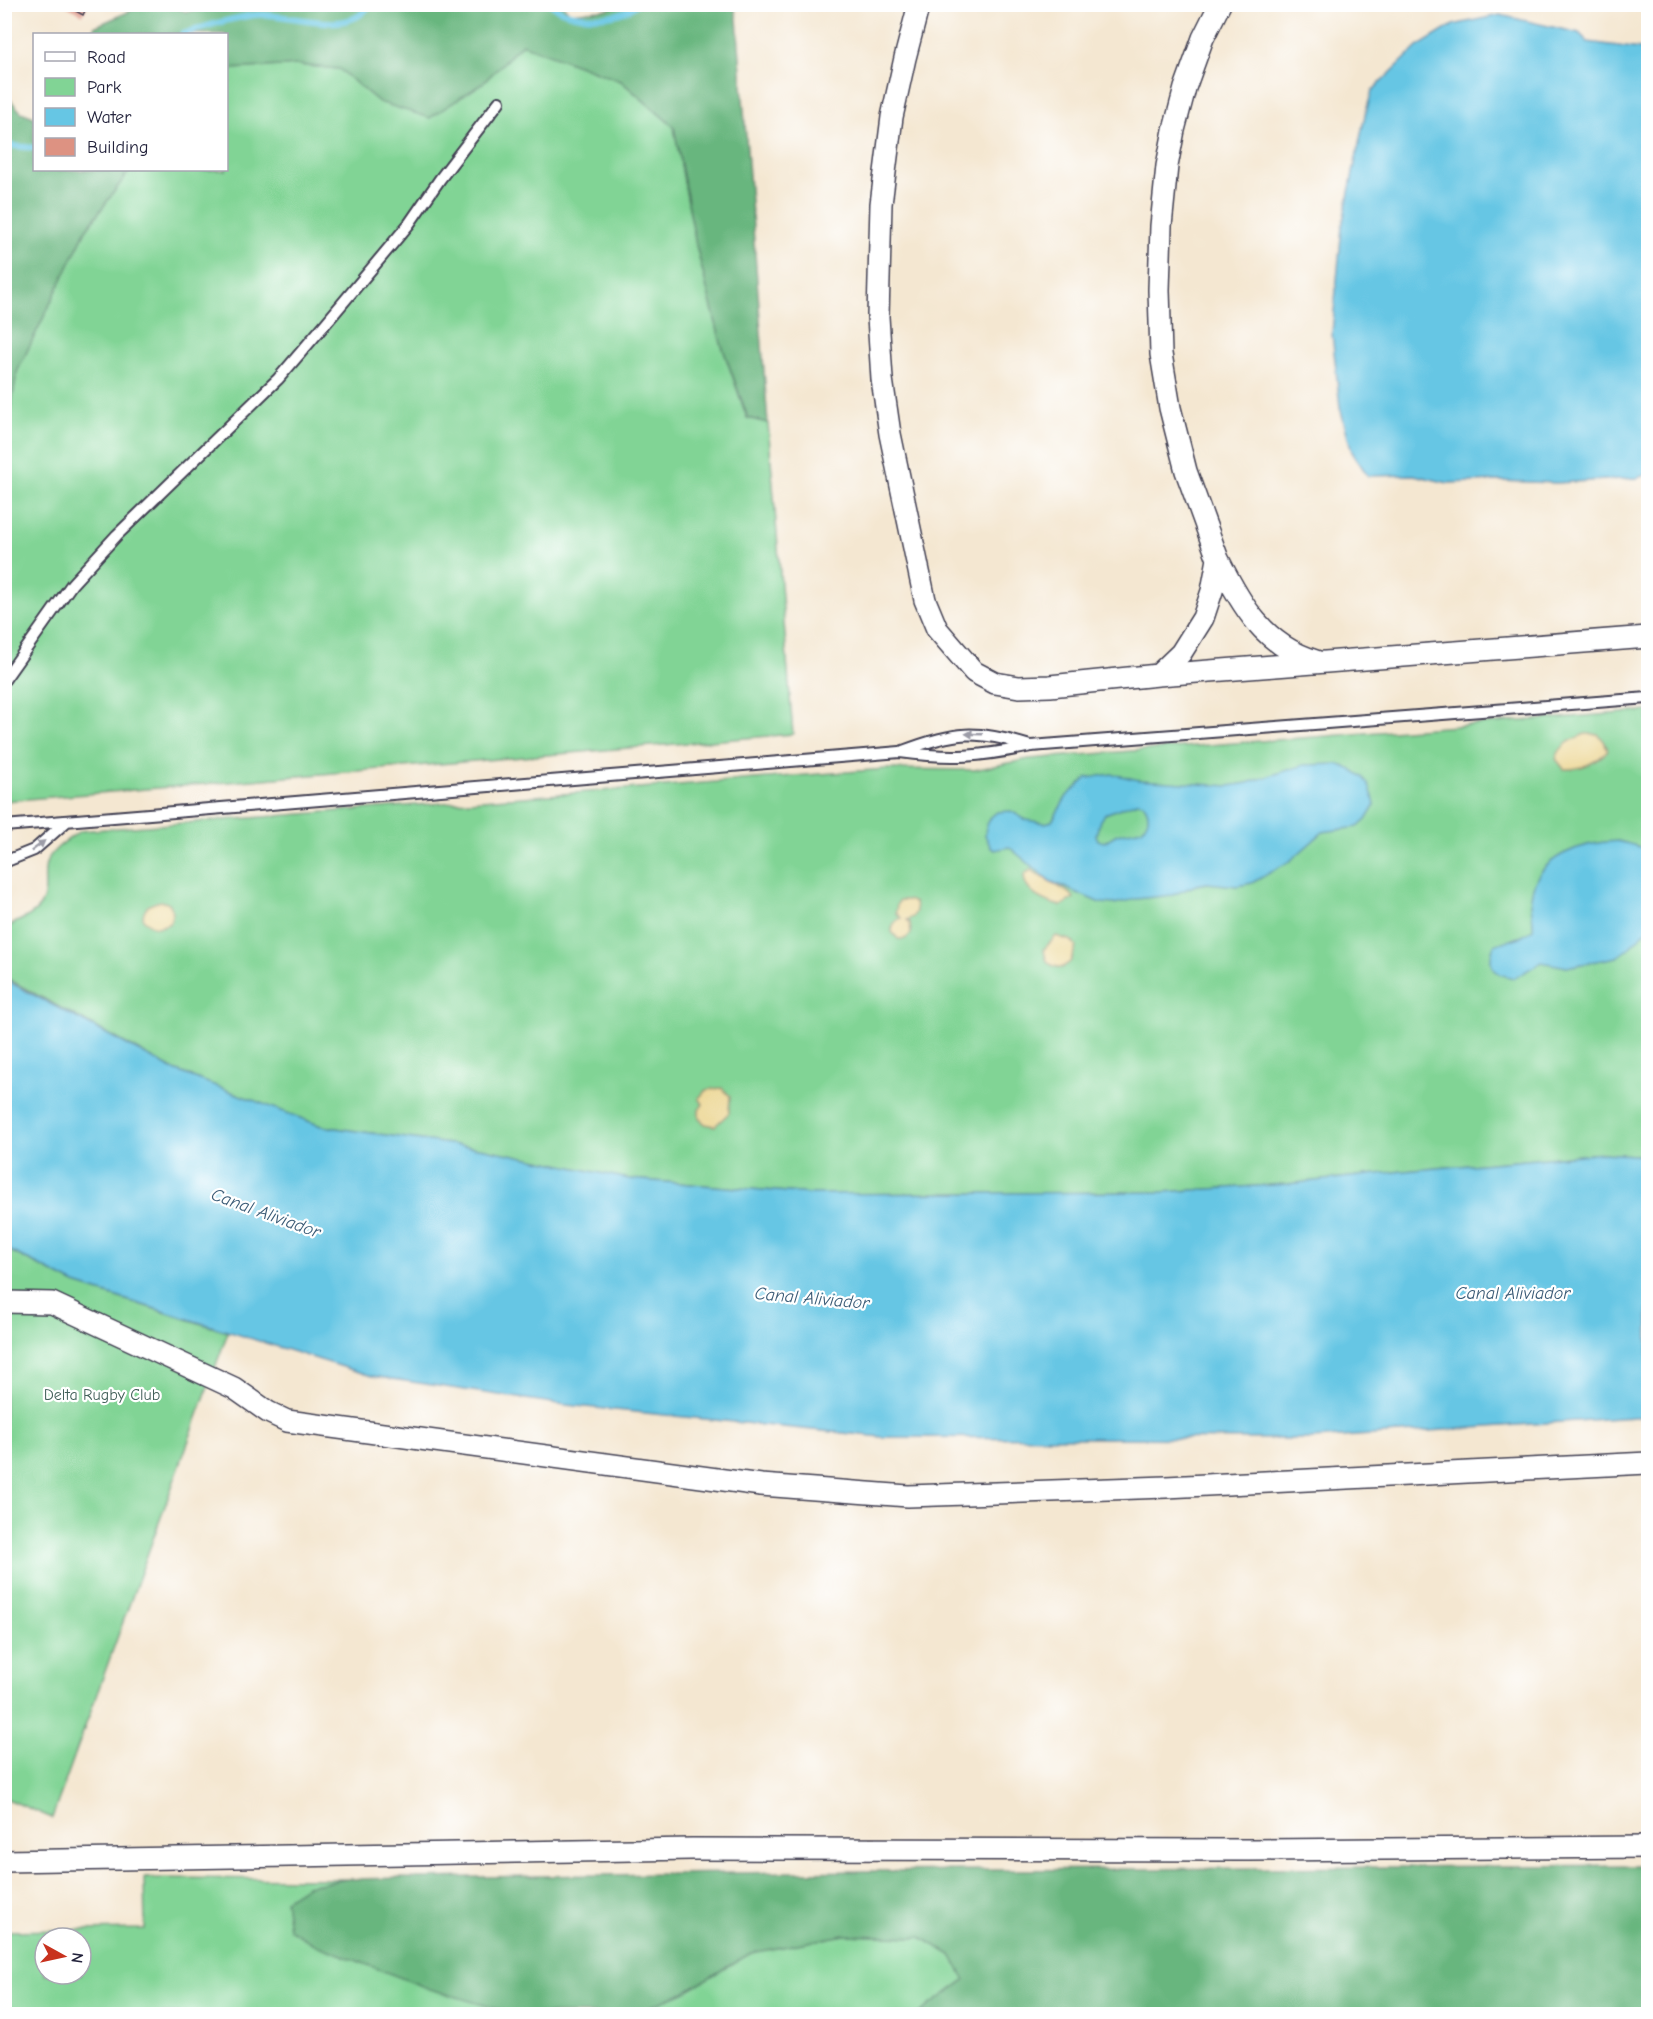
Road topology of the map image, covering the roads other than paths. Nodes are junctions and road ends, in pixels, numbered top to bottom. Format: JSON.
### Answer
{"nodes":[{"id":1,"x":919,"y":4,"type":"edge"},
{"id":2,"x":1220,"y":4,"type":"edge"},
{"id":3,"x":500,"y":102,"type":"dead end"},
{"id":4,"x":1218,"y":559,"type":"junction"},
{"id":5,"x":1648,"y":637,"type":"edge"},
{"id":6,"x":1323,"y":663,"type":"junction"},
{"id":7,"x":1158,"y":675,"type":"junction"},
{"id":8,"x":4,"y":680,"type":"edge"},
{"id":9,"x":1648,"y":698,"type":"edge"},
{"id":10,"x":1031,"y":746,"type":"junction"},
{"id":11,"x":900,"y":752,"type":"junction"},
{"id":12,"x":67,"y":821,"type":"junction"},
{"id":13,"x":4,"y":826,"type":"edge"},
{"id":14,"x":4,"y":862,"type":"edge"},
{"id":15,"x":4,"y":1302,"type":"edge"},
{"id":16,"x":1648,"y":1463,"type":"edge"},
{"id":17,"x":1648,"y":1847,"type":"edge"},
{"id":18,"x":4,"y":1861,"type":"edge"}],
"edges":[{"from":1,"to":7,"type":"street"},
{"from":2,"to":4,"type":"street"},
{"from":3,"to":8,"type":"lane"},
{"from":4,"to":6,"type":"street"},
{"from":4,"to":7,"type":"street"},
{"from":5,"to":6,"type":"street"},
{"from":6,"to":7,"type":"street"},
{"from":9,"to":10,"type":"lane"},
{"from":10,"to":11,"type":"lane"},
{"from":10,"to":11,"type":"lane","one_way":true},
{"from":11,"to":12,"type":"lane"},
{"from":12,"to":13,"type":"lane"},
{"from":14,"to":12,"type":"lane","one_way":true},
{"from":15,"to":16,"type":"street"},
{"from":17,"to":18,"type":"street"}]}
